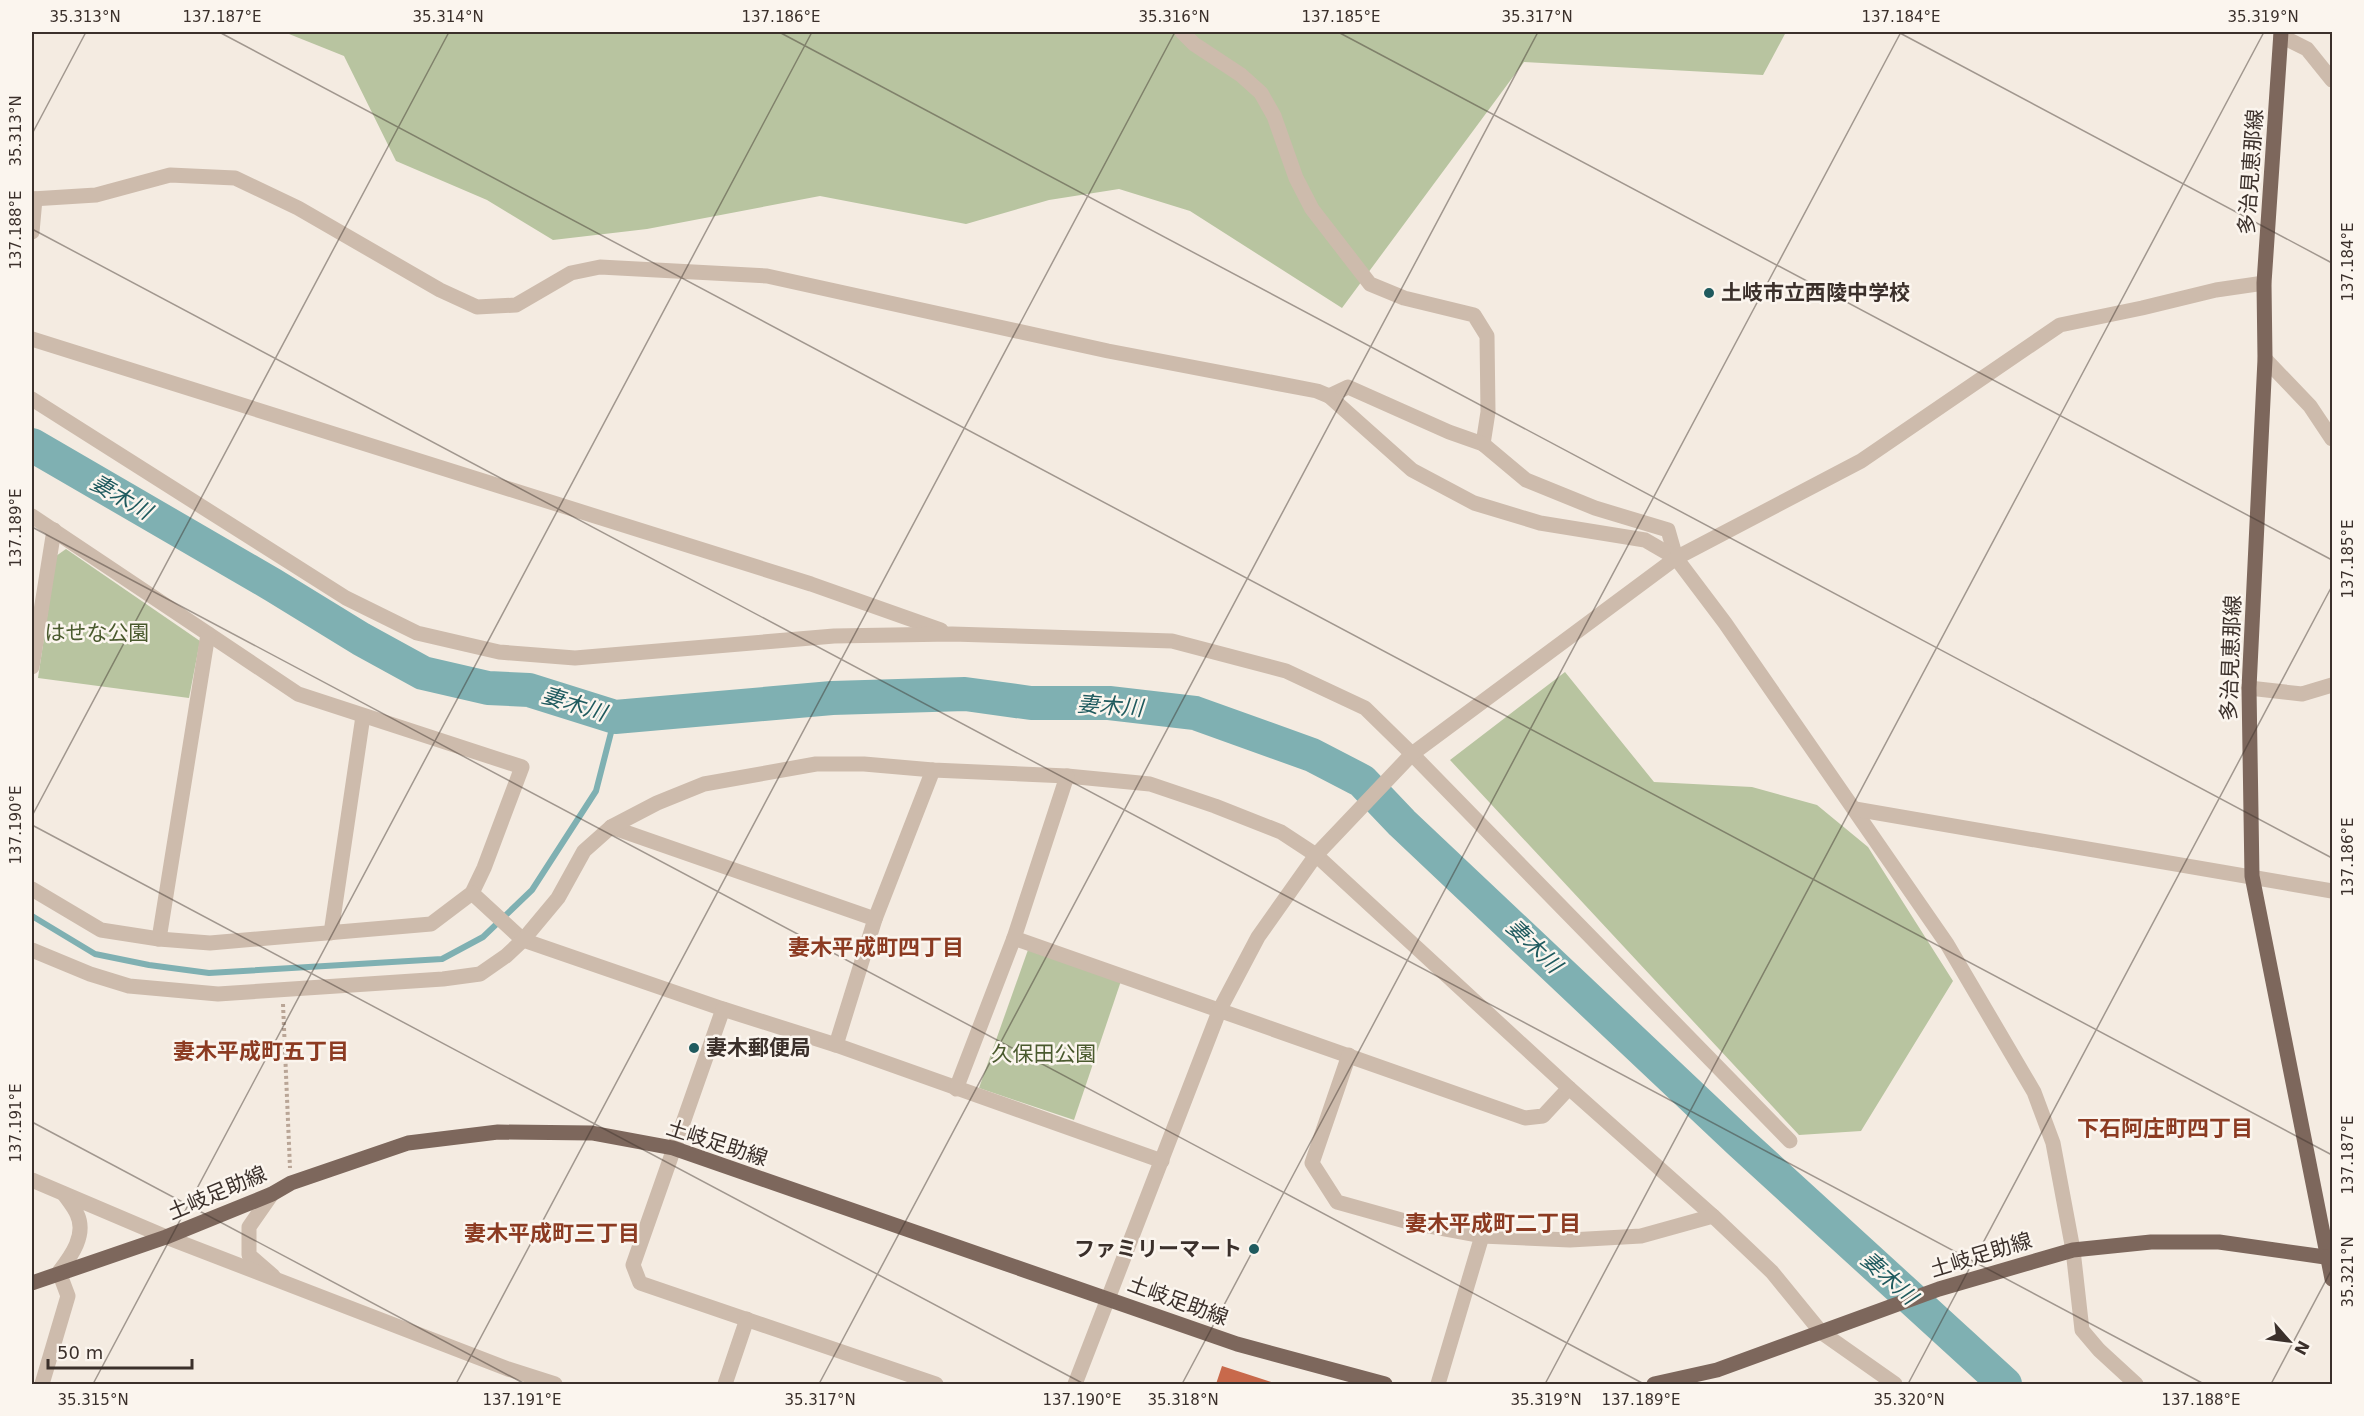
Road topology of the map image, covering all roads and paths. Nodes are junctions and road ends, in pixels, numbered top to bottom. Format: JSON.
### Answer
{"nodes":[{"id":1,"x":1182,"y":32,"type":"edge"},
{"id":2,"x":2281,"y":34,"type":"edge"},
{"id":3,"x":2332,"y":80,"type":"edge"},
{"id":4,"x":33,"y":199,"type":"edge"},
{"id":5,"x":32,"y":232,"type":"edge"},
{"id":6,"x":2264,"y":283,"type":"junction"},
{"id":7,"x":32,"y":339,"type":"edge"},
{"id":8,"x":2265,"y":359,"type":"junction"},
{"id":9,"x":1329,"y":396,"type":"junction"},
{"id":10,"x":32,"y":399,"type":"edge"},
{"id":11,"x":2332,"y":439,"type":"edge"},
{"id":12,"x":1483,"y":444,"type":"junction"},
{"id":13,"x":32,"y":516,"type":"edge"},
{"id":14,"x":54,"y":530,"type":"junction"},
{"id":15,"x":1676,"y":558,"type":"junction"},
{"id":16,"x":208,"y":634,"type":"junction"},
{"id":17,"x":952,"y":634,"type":"junction"},
{"id":18,"x":32,"y":667,"type":"edge"},
{"id":19,"x":2332,"y":685,"type":"edge"},
{"id":20,"x":2249,"y":688,"type":"junction"},
{"id":21,"x":363,"y":716,"type":"junction"},
{"id":22,"x":1412,"y":754,"type":"junction"},
{"id":23,"x":933,"y":770,"type":"junction"},
{"id":24,"x":1067,"y":776,"type":"junction"},
{"id":25,"x":1855,"y":809,"type":"junction"},
{"id":26,"x":611,"y":827,"type":"junction"},
{"id":27,"x":1316,"y":855,"type":"junction"},
{"id":28,"x":2252,"y":876,"type":"junction"},
{"id":29,"x":32,"y":889,"type":"edge"},
{"id":30,"x":2332,"y":891,"type":"edge"},
{"id":31,"x":472,"y":893,"type":"junction"},
{"id":32,"x":874,"y":919,"type":"junction"},
{"id":33,"x":331,"y":933,"type":"junction"},
{"id":34,"x":1014,"y":938,"type":"junction"},
{"id":35,"x":159,"y":939,"type":"junction"},
{"id":36,"x":523,"y":940,"type":"junction"},
{"id":37,"x":32,"y":950,"type":"edge"},
{"id":38,"x":282,"y":989,"type":"junction"},
{"id":39,"x":723,"y":1009,"type":"junction"},
{"id":40,"x":1220,"y":1009,"type":"junction"},
{"id":41,"x":836,"y":1045,"type":"junction"},
{"id":42,"x":1349,"y":1055,"type":"junction"},
{"id":43,"x":1569,"y":1088,"type":"junction"},
{"id":44,"x":956,"y":1089,"type":"junction"},
{"id":45,"x":1790,"y":1141,"type":"dead end"},
{"id":46,"x":673,"y":1148,"type":"junction"},
{"id":47,"x":1162,"y":1161,"type":"junction"},
{"id":48,"x":32,"y":1180,"type":"edge"},
{"id":49,"x":291,"y":1183,"type":"junction"},
{"id":50,"x":64,"y":1194,"type":"junction"},
{"id":51,"x":272,"y":1194,"type":"junction"},
{"id":52,"x":1713,"y":1216,"type":"junction"},
{"id":53,"x":166,"y":1236,"type":"junction"},
{"id":54,"x":1482,"y":1236,"type":"junction"},
{"id":55,"x":2073,"y":1250,"type":"junction"},
{"id":56,"x":2331,"y":1258,"type":"edge"},
{"id":57,"x":59,"y":1272,"type":"junction"},
{"id":58,"x":279,"y":1280,"type":"junction"},
{"id":59,"x":2332,"y":1280,"type":"edge"},
{"id":60,"x":32,"y":1283,"type":"edge"},
{"id":61,"x":1109,"y":1299,"type":"junction"},
{"id":62,"x":747,"y":1319,"type":"junction"},
{"id":63,"x":1821,"y":1332,"type":"junction"},
{"id":64,"x":42,"y":1384,"type":"edge"},
{"id":65,"x":555,"y":1384,"type":"edge"},
{"id":66,"x":725,"y":1384,"type":"edge"},
{"id":67,"x":936,"y":1384,"type":"edge"},
{"id":68,"x":1075,"y":1384,"type":"edge"},
{"id":69,"x":1385,"y":1384,"type":"edge"},
{"id":70,"x":1438,"y":1384,"type":"edge"},
{"id":71,"x":1654,"y":1384,"type":"edge"},
{"id":72,"x":1895,"y":1384,"type":"edge"},
{"id":73,"x":2136,"y":1384,"type":"edge"}],
"edges":[{"from":1,"to":12,"type":"street"},
{"from":2,"to":3,"type":"street"},
{"from":2,"to":6,"type":"main road","name":"多治見恵那線"},
{"from":4,"to":5,"type":"street"},
{"from":4,"to":9,"type":"street"},
{"from":6,"to":8,"type":"main road","name":"多治見恵那線"},
{"from":6,"to":15,"type":"street"},
{"from":7,"to":17,"type":"street"},
{"from":8,"to":11,"type":"street"},
{"from":8,"to":20,"type":"main road","name":"多治見恵那線"},
{"from":9,"to":12,"type":"street"},
{"from":9,"to":15,"type":"street"},
{"from":10,"to":17,"type":"street"},
{"from":12,"to":15,"type":"street"},
{"from":13,"to":14,"type":"street"},
{"from":14,"to":16,"type":"street"},
{"from":14,"to":18,"type":"street"},
{"from":15,"to":22,"type":"street"},
{"from":15,"to":25,"type":"street"},
{"from":16,"to":21,"type":"street"},
{"from":16,"to":35,"type":"street"},
{"from":17,"to":22,"type":"street"},
{"from":19,"to":20,"type":"street"},
{"from":20,"to":28,"type":"main road","name":"多治見恵那線"},
{"from":21,"to":31,"type":"street"},
{"from":21,"to":33,"type":"street"},
{"from":22,"to":27,"type":"street"},
{"from":22,"to":45,"type":"street"},
{"from":23,"to":24,"type":"street"},
{"from":23,"to":26,"type":"street"},
{"from":23,"to":32,"type":"street"},
{"from":24,"to":27,"type":"street"},
{"from":24,"to":34,"type":"street"},
{"from":25,"to":28,"type":"street"},
{"from":25,"to":55,"type":"street"},
{"from":26,"to":32,"type":"street"},
{"from":26,"to":36,"type":"street"},
{"from":27,"to":40,"type":"street"},
{"from":27,"to":43,"type":"street"},
{"from":28,"to":30,"type":"street"},
{"from":28,"to":56,"type":"main road","name":"多治見恵那線"},
{"from":29,"to":35,"type":"street"},
{"from":31,"to":33,"type":"street"},
{"from":31,"to":36,"type":"street"},
{"from":32,"to":41,"type":"street"},
{"from":33,"to":35,"type":"street"},
{"from":34,"to":40,"type":"street"},
{"from":34,"to":44,"type":"street"},
{"from":36,"to":38,"type":"street"},
{"from":36,"to":39,"type":"street"},
{"from":37,"to":38,"type":"street"},
{"from":38,"to":49,"type":"path"},
{"from":39,"to":41,"type":"street"},
{"from":39,"to":46,"type":"street"},
{"from":40,"to":42,"type":"street"},
{"from":40,"to":47,"type":"street"},
{"from":41,"to":44,"type":"street"},
{"from":42,"to":43,"type":"street"},
{"from":42,"to":54,"type":"street"},
{"from":43,"to":52,"type":"street"},
{"from":44,"to":47,"type":"street"},
{"from":46,"to":49,"type":"main road","name":"土岐足助線"},
{"from":46,"to":61,"type":"main road","name":"土岐足助線"},
{"from":46,"to":62,"type":"street"},
{"from":47,"to":61,"type":"street"},
{"from":48,"to":50,"type":"street"},
{"from":49,"to":51,"type":"main road","name":"土岐足助線"},
{"from":50,"to":53,"type":"street"},
{"from":50,"to":57,"type":"street"},
{"from":51,"to":53,"type":"main road","name":"土岐足助線"},
{"from":51,"to":58,"type":"street"},
{"from":52,"to":54,"type":"street"},
{"from":52,"to":63,"type":"street"},
{"from":53,"to":57,"type":"main road","name":"土岐足助線"},
{"from":53,"to":58,"type":"street"},
{"from":54,"to":70,"type":"street"},
{"from":55,"to":56,"type":"main road","name":"土岐足助線"},
{"from":55,"to":63,"type":"main road","name":"土岐足助線"},
{"from":55,"to":73,"type":"street"},
{"from":56,"to":59,"type":"main road","name":"多治見恵那線"},
{"from":57,"to":60,"type":"main road","name":"土岐足助線"},
{"from":57,"to":64,"type":"street"},
{"from":58,"to":65,"type":"street"},
{"from":61,"to":68,"type":"street"},
{"from":61,"to":69,"type":"main road","name":"土岐足助線"},
{"from":62,"to":66,"type":"street"},
{"from":62,"to":67,"type":"street"},
{"from":63,"to":71,"type":"main road","name":"土岐足助線"},
{"from":63,"to":72,"type":"street"}]}
